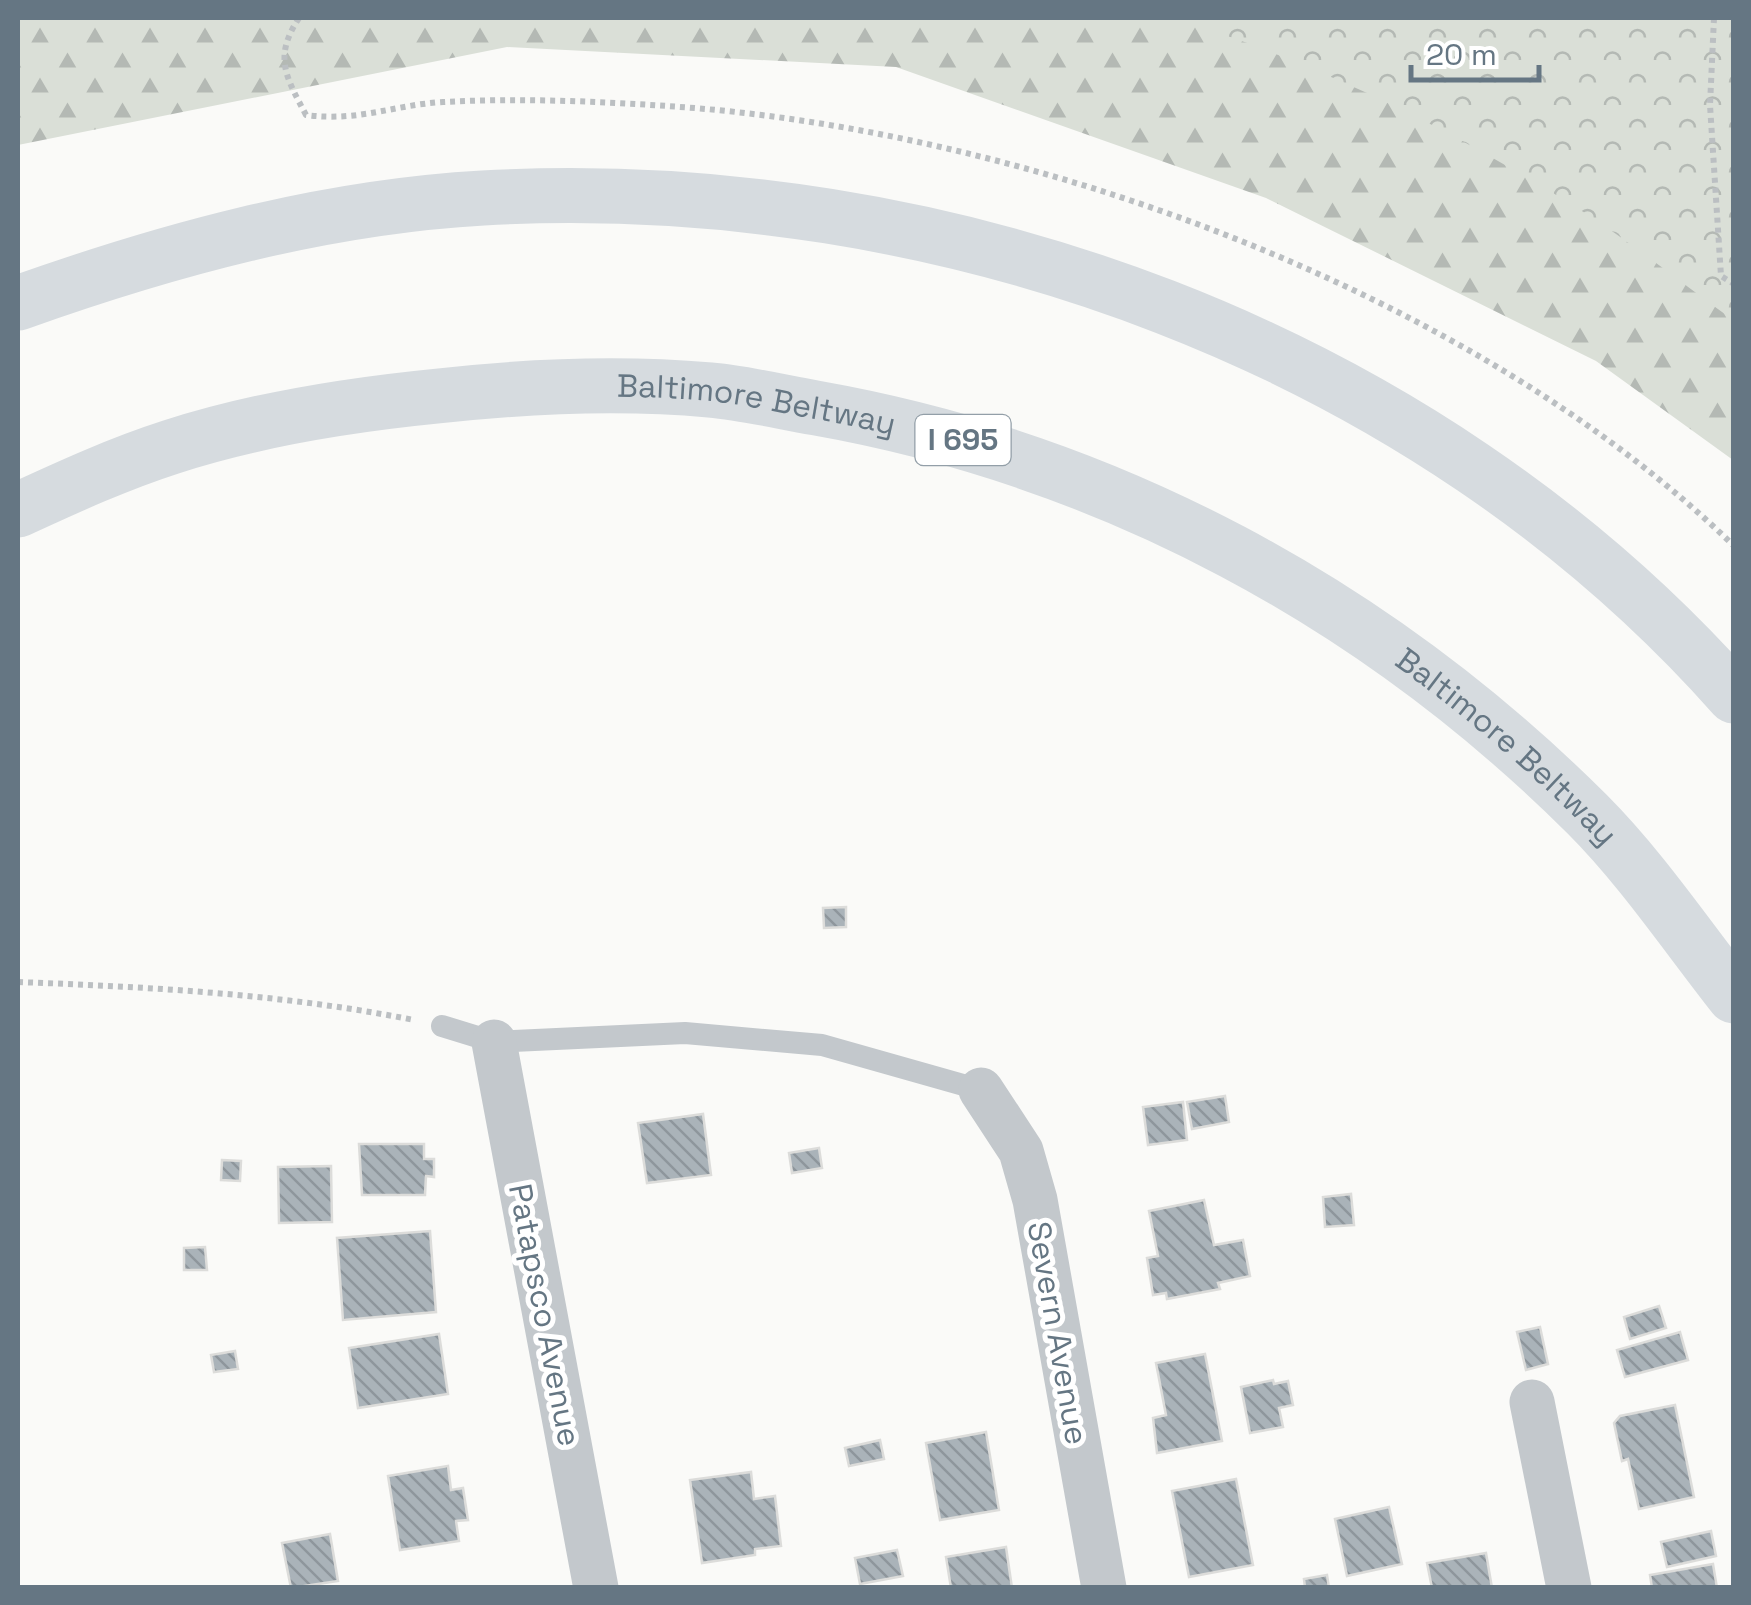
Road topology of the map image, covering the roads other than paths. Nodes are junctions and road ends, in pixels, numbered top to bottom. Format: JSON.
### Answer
{"nodes":[{"id":1,"x":18,"y":303,"type":"edge"},
{"id":2,"x":18,"y":510,"type":"edge"},
{"id":3,"x":1734,"y":696,"type":"edge"},
{"id":4,"x":1734,"y":996,"type":"edge"},
{"id":5,"x":442,"y":1026,"type":"road end"},
{"id":6,"x":494,"y":1042,"type":"junction"},
{"id":7,"x":981,"y":1090,"type":"joint"},
{"id":8,"x":1532,"y":1402,"type":"dead end"},
{"id":9,"x":596,"y":1588,"type":"edge"},
{"id":10,"x":1104,"y":1588,"type":"edge"},
{"id":11,"x":1569,"y":1588,"type":"edge"}],
"edges":[{"from":1,"to":3,"type":"highway"},
{"from":2,"to":4,"type":"highway","name":"Baltimore Beltway","number":"I 695"},
{"from":5,"to":6,"type":"lane"},
{"from":6,"to":7,"type":"lane"},
{"from":6,"to":9,"type":"street","name":"Patapsco Avenue"},
{"from":7,"to":10,"type":"street","name":"Severn Avenue"},
{"from":8,"to":11,"type":"street"}]}
